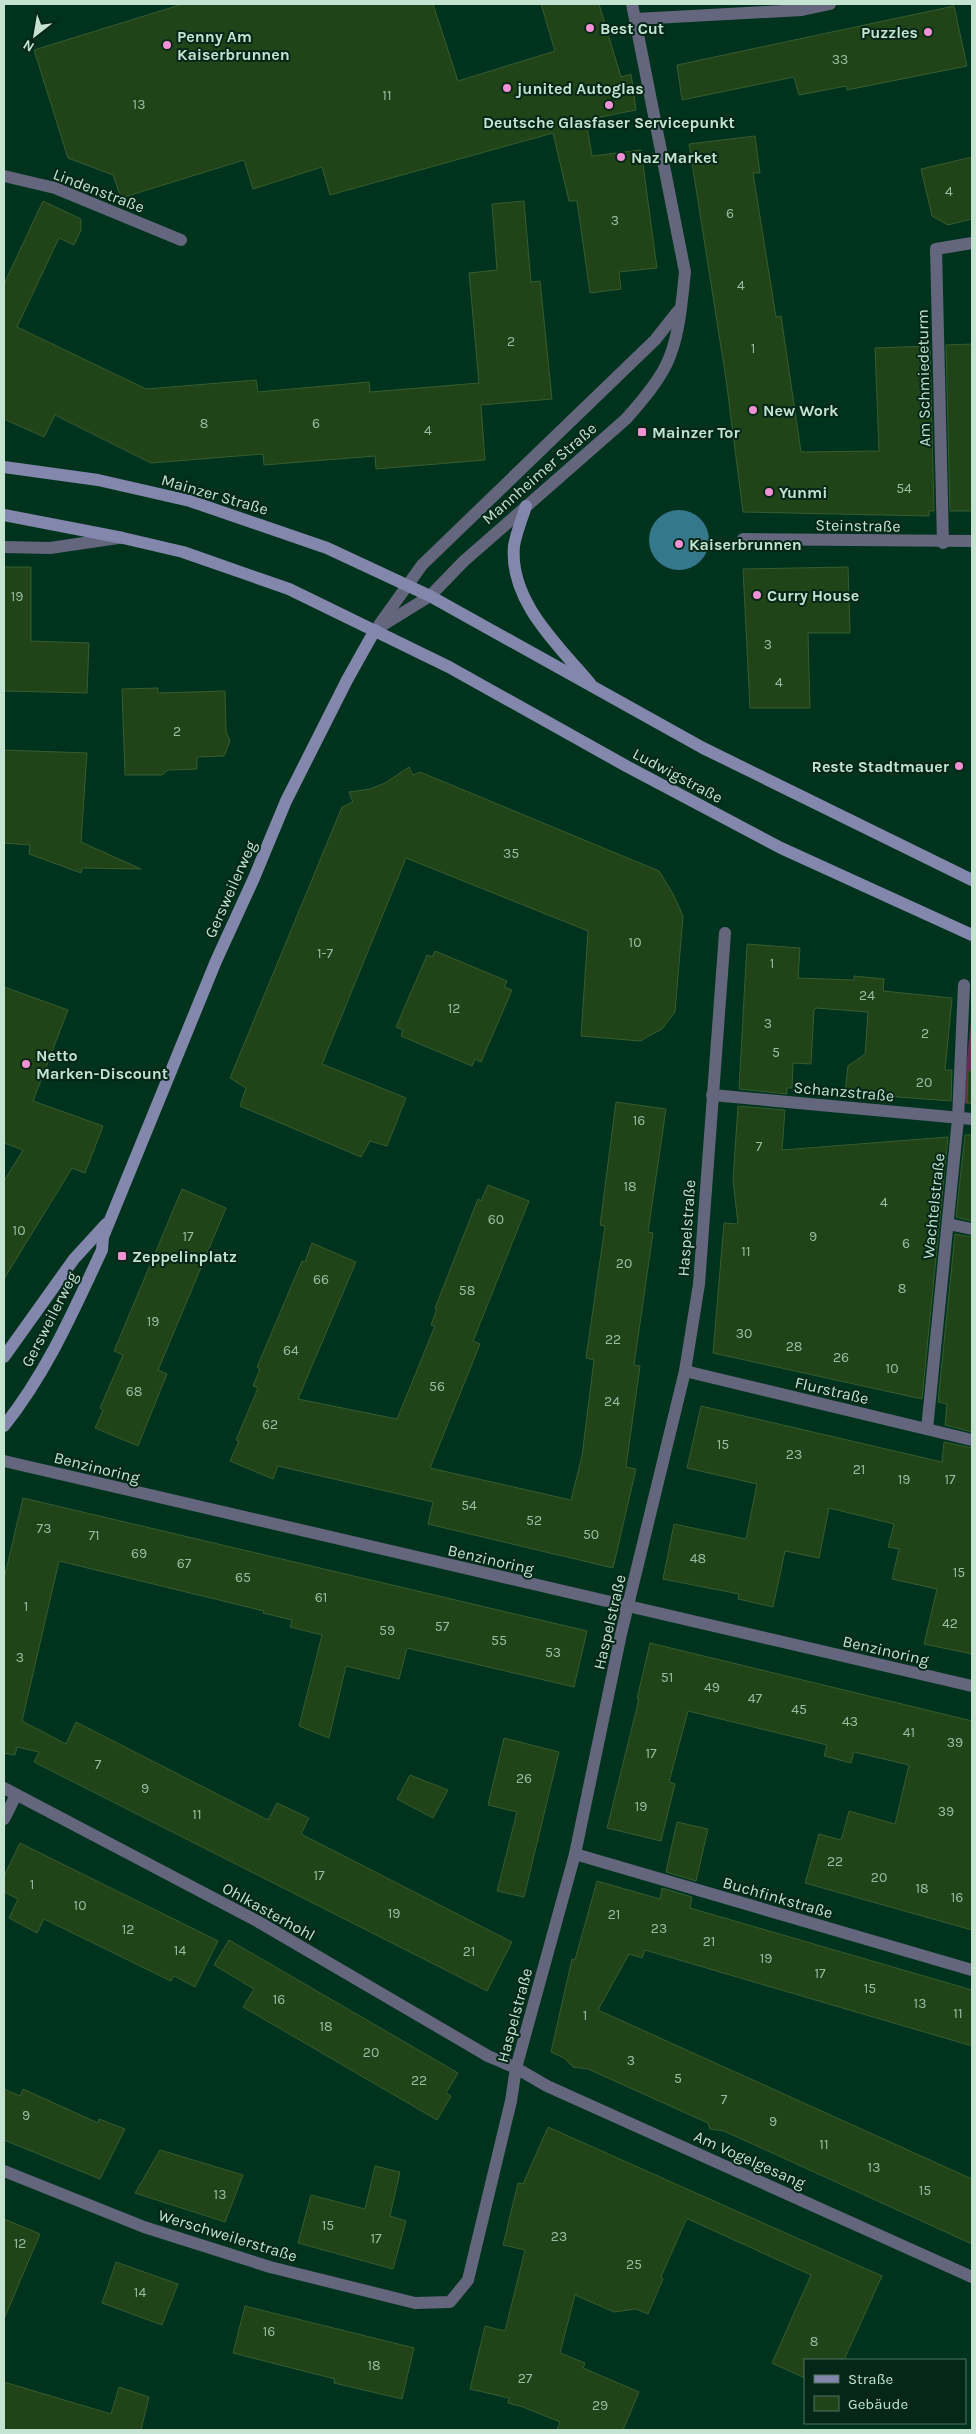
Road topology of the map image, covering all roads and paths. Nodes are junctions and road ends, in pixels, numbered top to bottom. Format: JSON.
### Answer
{"nodes":[{"id":1,"x":632,"y":4,"type":"edge"},
{"id":2,"x":830,"y":4,"type":"edge"},
{"id":3,"x":636,"y":19,"type":"junction"},
{"id":4,"x":4,"y":176,"type":"edge"},
{"id":5,"x":181,"y":240,"type":"dead end"},
{"id":6,"x":972,"y":243,"type":"edge"},
{"id":7,"x":681,"y":307,"type":"junction"},
{"id":8,"x":4,"y":467,"type":"edge"},
{"id":9,"x":526,"y":506,"type":"junction"},
{"id":10,"x":4,"y":515,"type":"edge"},
{"id":11,"x":123,"y":538,"type":"junction"},
{"id":12,"x":743,"y":539,"type":"dead end"},
{"id":13,"x":972,"y":541,"type":"edge"},
{"id":14,"x":943,"y":543,"type":"junction"},
{"id":15,"x":4,"y":547,"type":"edge"},
{"id":16,"x":407,"y":585,"type":"junction"},
{"id":17,"x":430,"y":596,"type":"junction"},
{"id":18,"x":375,"y":630,"type":"junction"},
{"id":19,"x":597,"y":691,"type":"junction"},
{"id":20,"x":972,"y":880,"type":"edge"},
{"id":21,"x":725,"y":933,"type":"dead end"},
{"id":22,"x":972,"y":935,"type":"edge"},
{"id":23,"x":964,"y":985,"type":"dead end"},
{"id":24,"x":712,"y":1096,"type":"junction"},
{"id":25,"x":958,"y":1118,"type":"junction"},
{"id":26,"x":972,"y":1120,"type":"edge"},
{"id":27,"x":110,"y":1220,"type":"junction"},
{"id":28,"x":948,"y":1224,"type":"junction"},
{"id":29,"x":972,"y":1229,"type":"edge"},
{"id":30,"x":4,"y":1357,"type":"edge"},
{"id":31,"x":685,"y":1371,"type":"junction"},
{"id":32,"x":4,"y":1426,"type":"edge"},
{"id":33,"x":927,"y":1429,"type":"junction"},
{"id":34,"x":972,"y":1440,"type":"edge"},
{"id":35,"x":4,"y":1461,"type":"edge"},
{"id":36,"x":628,"y":1607,"type":"junction"},
{"id":37,"x":972,"y":1686,"type":"edge"},
{"id":38,"x":4,"y":1788,"type":"edge"},
{"id":39,"x":16,"y":1795,"type":"junction"},
{"id":40,"x":4,"y":1819,"type":"edge"},
{"id":41,"x":575,"y":1854,"type":"junction"},
{"id":42,"x":972,"y":1970,"type":"edge"},
{"id":43,"x":516,"y":2068,"type":"junction"},
{"id":44,"x":4,"y":2171,"type":"edge"},
{"id":45,"x":972,"y":2277,"type":"edge"},
{"id":46,"x":450,"y":2302,"type":"joint"}],
"edges":[{"from":1,"to":3,"type":"street","name":"Mannheimer Straße"},
{"from":2,"to":3,"type":"street"},
{"from":3,"to":7,"type":"street","name":"Mannheimer Straße"},
{"from":4,"to":5,"type":"street","name":"Lindenstraße"},
{"from":6,"to":14,"type":"street","name":"Am Schmiedeturm"},
{"from":7,"to":9,"type":"street","name":"Mannheimer Straße"},
{"from":7,"to":16,"type":"street","name":"Mannheimer Straße"},
{"from":8,"to":16,"type":"main road","name":"Mainzer Straße"},
{"from":9,"to":17,"type":"street","name":"Mannheimer Straße"},
{"from":9,"to":19,"type":"main road"},
{"from":10,"to":11,"type":"main road"},
{"from":11,"to":15,"type":"street"},
{"from":11,"to":18,"type":"main road"},
{"from":12,"to":14,"type":"street","name":"Steinstraße"},
{"from":13,"to":14,"type":"street","name":"Steinstraße"},
{"from":16,"to":17,"type":"main road","name":"Mainzer Straße"},
{"from":16,"to":18,"type":"street","name":"Gersweilerweg"},
{"from":17,"to":18,"type":"street","name":"Mannheimer Straße"},
{"from":17,"to":19,"type":"main road"},
{"from":18,"to":22,"type":"main road","name":"Ludwigstraße"},
{"from":18,"to":27,"type":"main road","name":"Gersweilerweg"},
{"from":19,"to":20,"type":"main road"},
{"from":21,"to":24,"type":"street","name":"Haspelstraße"},
{"from":23,"to":25,"type":"street","name":"Wachtelstraße"},
{"from":24,"to":25,"type":"street","name":"Schanzstraße"},
{"from":24,"to":31,"type":"street","name":"Haspelstraße"},
{"from":25,"to":26,"type":"street","name":"Schanzstraße"},
{"from":25,"to":28,"type":"street","name":"Wachtelstraße"},
{"from":27,"to":30,"type":"main road","name":"Gersweilerweg"},
{"from":27,"to":32,"type":"main road","name":"Gersweilerweg"},
{"from":28,"to":29,"type":"street"},
{"from":28,"to":33,"type":"street","name":"Wachtelstraße"},
{"from":31,"to":33,"type":"street","name":"Flurstraße"},
{"from":31,"to":36,"type":"street","name":"Haspelstraße"},
{"from":33,"to":34,"type":"street","name":"Flurstraße"},
{"from":35,"to":36,"type":"street","name":"Benzinoring"},
{"from":36,"to":37,"type":"street","name":"Benzinoring"},
{"from":36,"to":41,"type":"street","name":"Haspelstraße"},
{"from":38,"to":39,"type":"street","name":"Ohlkasterhohl"},
{"from":39,"to":40,"type":"street"},
{"from":39,"to":43,"type":"street","name":"Ohlkasterhohl"},
{"from":41,"to":42,"type":"street","name":"Buchfinkstraße"},
{"from":41,"to":43,"type":"street","name":"Haspelstraße"},
{"from":43,"to":45,"type":"street","name":"Am Vogelgesang"},
{"from":43,"to":46,"type":"street","name":"Haspelstraße"},
{"from":44,"to":46,"type":"street","name":"Werschweilerstraße"}]}
